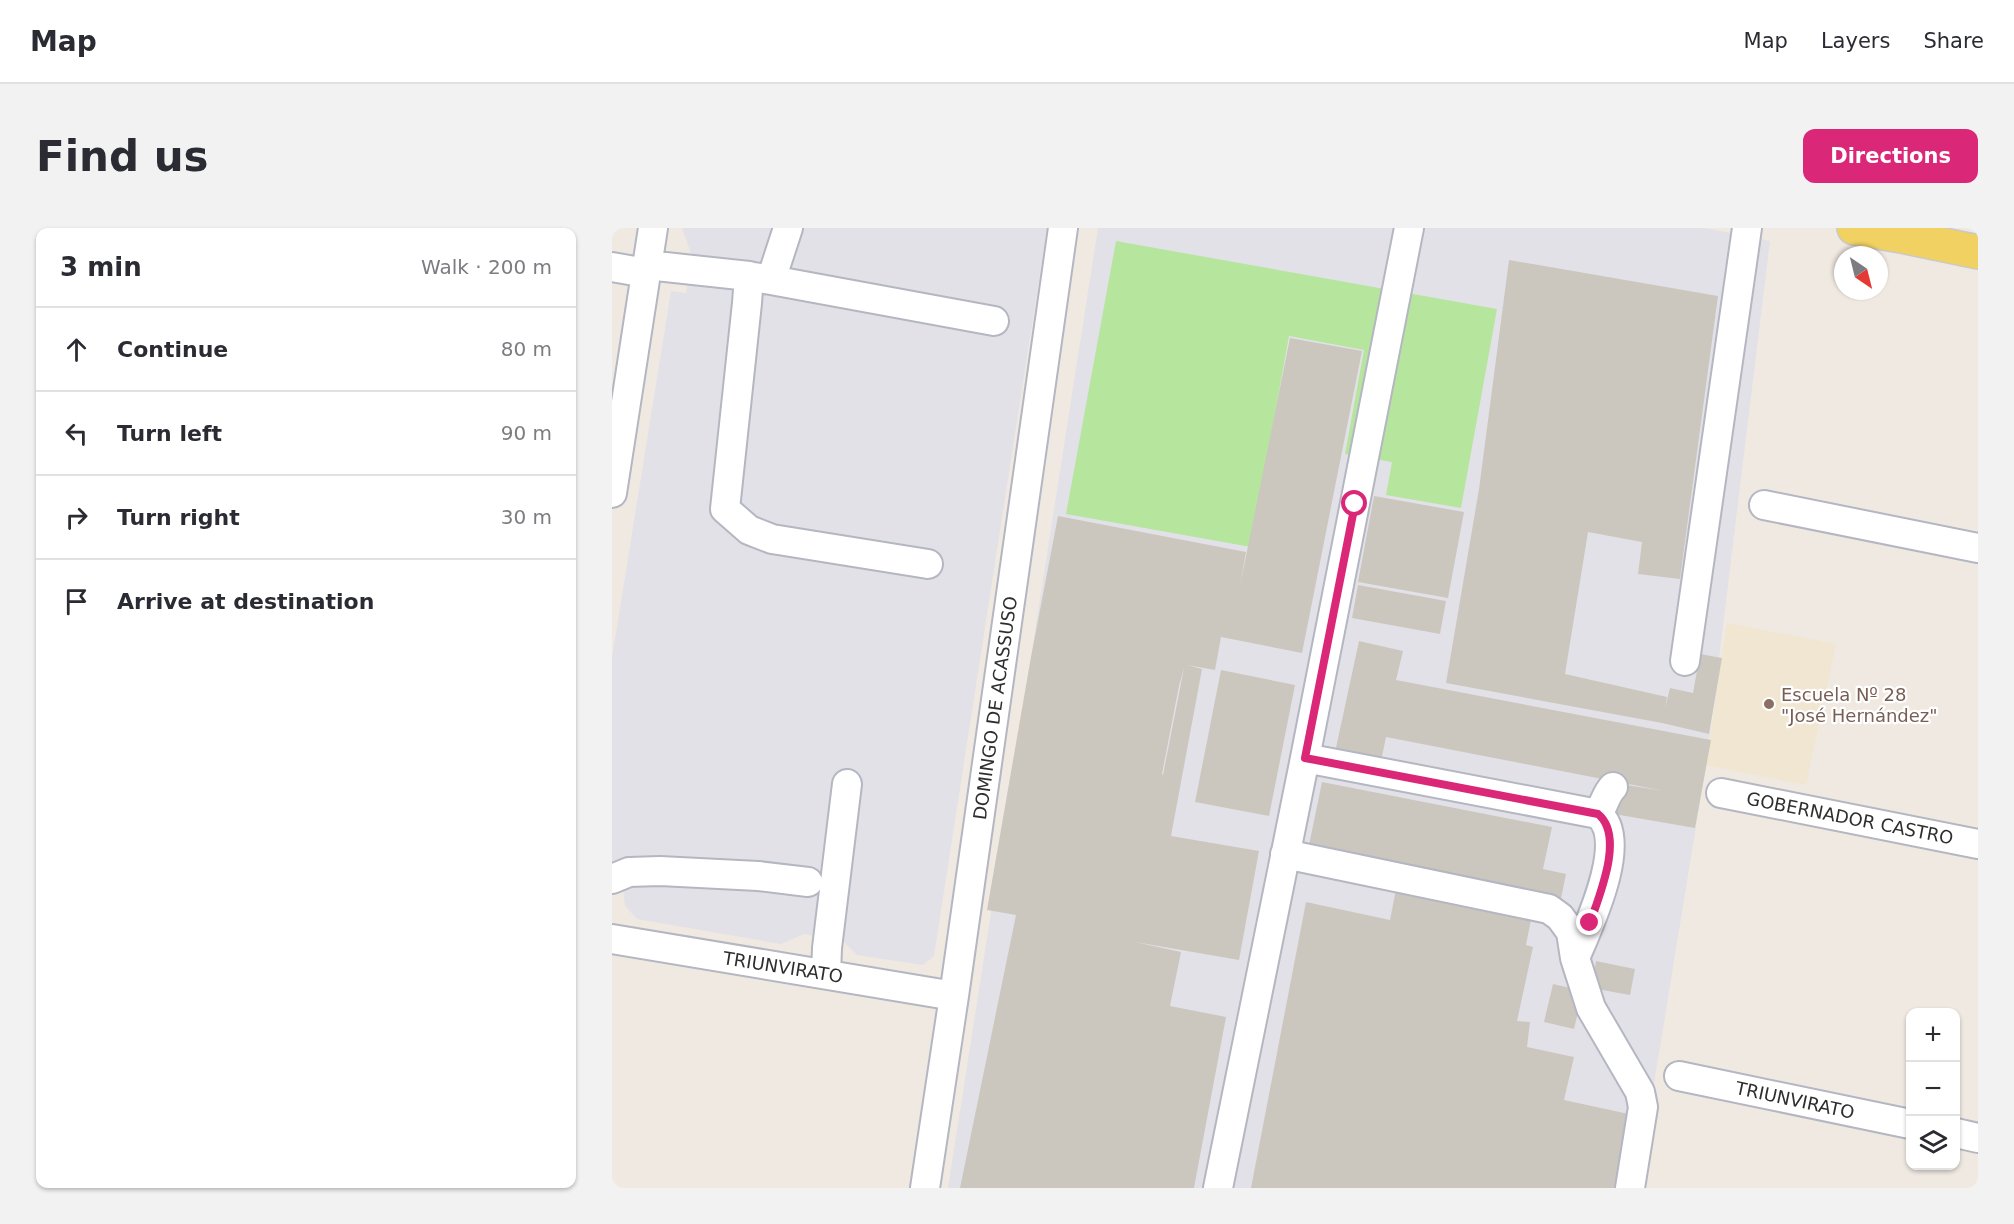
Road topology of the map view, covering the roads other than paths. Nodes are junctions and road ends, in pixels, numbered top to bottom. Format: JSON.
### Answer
{"nodes":[{"id":1,"x":653,"y":228,"type":"edge"},
{"id":2,"x":788,"y":228,"type":"edge"},
{"id":3,"x":1063,"y":228,"type":"edge"},
{"id":4,"x":1409,"y":228,"type":"edge"},
{"id":5,"x":1747,"y":228,"type":"edge"},
{"id":6,"x":1854,"y":228,"type":"edge"},
{"id":7,"x":1902,"y":232,"type":"edge"},
{"id":8,"x":1978,"y":252,"type":"edge"},
{"id":9,"x":612,"y":267,"type":"edge"},
{"id":10,"x":647,"y":269,"type":"junction"},
{"id":11,"x":760,"y":278,"type":"junction"},
{"id":12,"x":994,"y":321,"type":"dead end"},
{"id":13,"x":612,"y":493,"type":"edge"},
{"id":14,"x":1764,"y":505,"type":"dead end"},
{"id":15,"x":1978,"y":548,"type":"edge"},
{"id":16,"x":928,"y":564,"type":"dead end"},
{"id":17,"x":1685,"y":661,"type":"dead end"},
{"id":18,"x":1305,"y":758,"type":"junction"},
{"id":19,"x":847,"y":784,"type":"dead end"},
{"id":20,"x":1613,"y":786,"type":"dead end"},
{"id":21,"x":1721,"y":793,"type":"dead end"},
{"id":22,"x":1598,"y":814,"type":"junction"},
{"id":23,"x":1978,"y":844,"type":"edge"},
{"id":24,"x":1286,"y":854,"type":"junction"},
{"id":25,"x":612,"y":879,"type":"edge"},
{"id":26,"x":808,"y":882,"type":"dead end"},
{"id":27,"x":612,"y":939,"type":"edge"},
{"id":28,"x":1575,"y":958,"type":"junction"},
{"id":29,"x":826,"y":974,"type":"junction"},
{"id":30,"x":954,"y":996,"type":"junction"},
{"id":31,"x":1679,"y":1076,"type":"dead end"},
{"id":32,"x":1906,"y":1123,"type":"edge"},
{"id":33,"x":1960,"y":1134,"type":"edge"},
{"id":34,"x":1978,"y":1138,"type":"edge"},
{"id":35,"x":925,"y":1188,"type":"edge"},
{"id":36,"x":1218,"y":1188,"type":"edge"},
{"id":37,"x":1630,"y":1188,"type":"edge"}],
"edges":[{"from":1,"to":10,"type":"street"},
{"from":2,"to":11,"type":"street"},
{"from":3,"to":30,"type":"street","name":"DOMINGO DE ACASSUSO"},
{"from":4,"to":18,"type":"street"},
{"from":5,"to":17,"type":"street"},
{"from":6,"to":7,"type":"main road"},
{"from":7,"to":8,"type":"main road"},
{"from":9,"to":10,"type":"street"},
{"from":10,"to":11,"type":"street"},
{"from":10,"to":13,"type":"street"},
{"from":11,"to":12,"type":"street"},
{"from":11,"to":16,"type":"street"},
{"from":14,"to":15,"type":"street"},
{"from":18,"to":22,"type":"street"},
{"from":18,"to":24,"type":"street"},
{"from":19,"to":29,"type":"street"},
{"from":20,"to":22,"type":"street"},
{"from":21,"to":23,"type":"street","name":"GOBERNADOR CASTRO"},
{"from":22,"to":28,"type":"street"},
{"from":24,"to":28,"type":"street"},
{"from":24,"to":36,"type":"street"},
{"from":25,"to":26,"type":"street"},
{"from":27,"to":29,"type":"street","name":"TRIUNVIRATO"},
{"from":28,"to":37,"type":"street"},
{"from":29,"to":30,"type":"street","name":"TRIUNVIRATO"},
{"from":30,"to":35,"type":"street","name":"DOMINGO DE ACASSUSO"},
{"from":31,"to":32,"type":"street","name":"TRIUNVIRATO"},
{"from":33,"to":34,"type":"street"}]}
